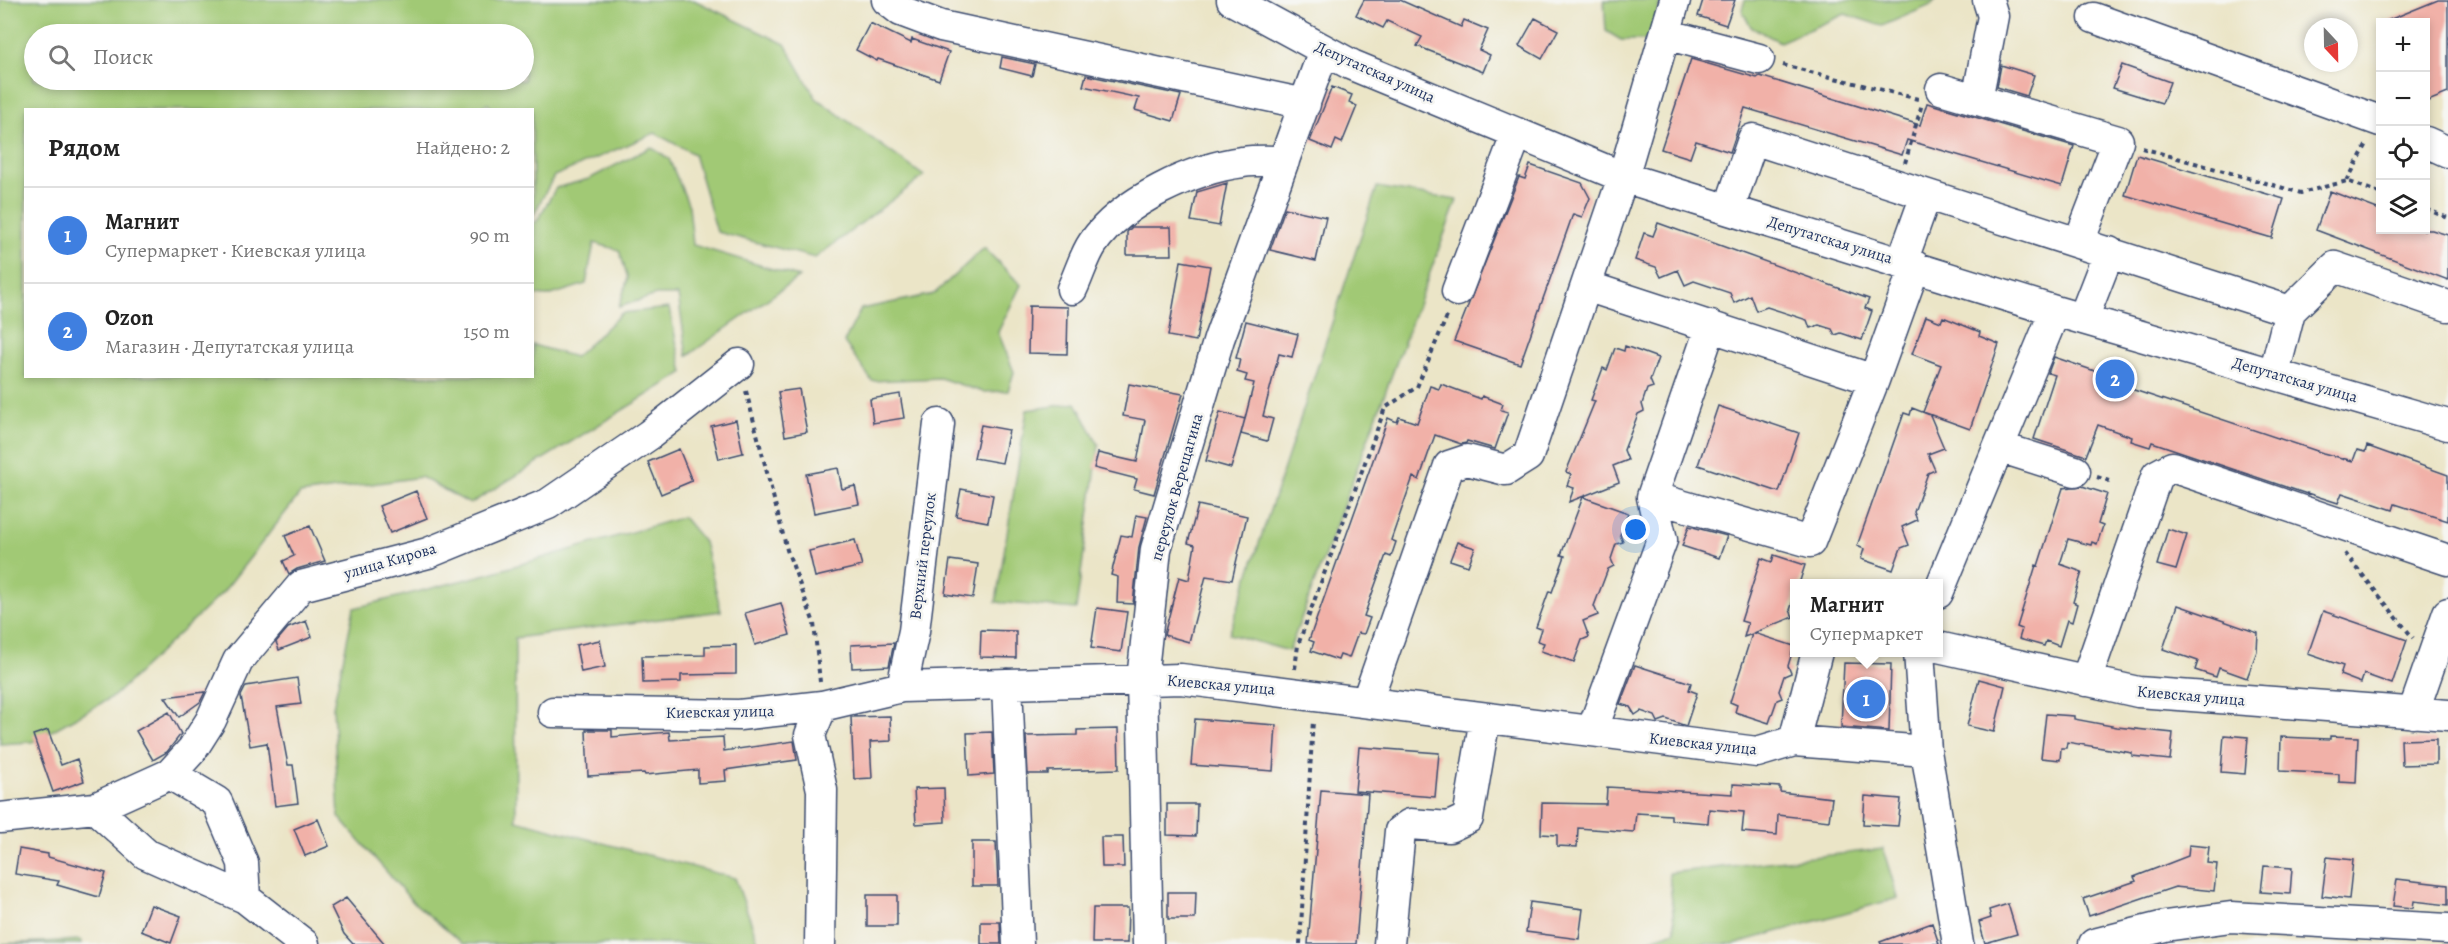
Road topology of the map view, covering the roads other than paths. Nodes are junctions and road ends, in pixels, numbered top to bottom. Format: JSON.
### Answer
{"nodes":[{"id":1,"x":887,"y":0,"type":"edge"},
{"id":2,"x":1232,"y":0,"type":"edge"},
{"id":3,"x":1675,"y":0,"type":"edge"},
{"id":4,"x":1988,"y":0,"type":"edge"},
{"id":5,"x":2094,"y":18,"type":"dead end"},
{"id":6,"x":1665,"y":34,"type":"junction"},
{"id":7,"x":1324,"y":50,"type":"junction"},
{"id":8,"x":1759,"y":58,"type":"road end"},
{"id":9,"x":1941,"y":89,"type":"dead end"},
{"id":10,"x":1977,"y":100,"type":"junction"},
{"id":11,"x":1305,"y":104,"type":"junction"},
{"id":12,"x":2376,"y":120,"type":"edge"},
{"id":13,"x":1517,"y":133,"type":"junction"},
{"id":14,"x":2430,"y":144,"type":"edge"},
{"id":15,"x":2448,"y":152,"type":"edge"},
{"id":16,"x":1284,"y":161,"type":"junction"},
{"id":17,"x":1623,"y":177,"type":"junction"},
{"id":18,"x":1912,"y":190,"type":"junction"},
{"id":19,"x":1730,"y":209,"type":"junction"},
{"id":20,"x":2079,"y":242,"type":"junction"},
{"id":21,"x":2109,"y":252,"type":"junction"},
{"id":22,"x":1909,"y":264,"type":"junction"},
{"id":23,"x":1586,"y":286,"type":"junction"},
{"id":24,"x":1072,"y":289,"type":"dead end"},
{"id":25,"x":1457,"y":291,"type":"road end"},
{"id":26,"x":2448,"y":306,"type":"edge"},
{"id":27,"x":2290,"y":311,"type":"junction"},
{"id":28,"x":2069,"y":315,"type":"junction"},
{"id":29,"x":1711,"y":326,"type":"junction"},
{"id":30,"x":739,"y":364,"type":"road end"},
{"id":31,"x":2274,"y":374,"type":"junction"},
{"id":32,"x":1874,"y":380,"type":"junction"},
{"id":33,"x":939,"y":424,"type":"dead end"},
{"id":34,"x":2448,"y":424,"type":"edge"},
{"id":35,"x":1999,"y":447,"type":"junction"},
{"id":36,"x":2075,"y":471,"type":"dead end"},
{"id":37,"x":1652,"y":497,"type":"junction"},
{"id":38,"x":2448,"y":560,"type":"edge"},
{"id":39,"x":1943,"y":581,"type":"edge"},
{"id":40,"x":2448,"y":613,"type":"edge"},
{"id":41,"x":1943,"y":647,"type":"edge"},
{"id":42,"x":1816,"y":657,"type":"edge"},
{"id":43,"x":1919,"y":657,"type":"edge"},
{"id":44,"x":1142,"y":680,"type":"junction"},
{"id":45,"x":2086,"y":681,"type":"junction"},
{"id":46,"x":1007,"y":684,"type":"junction"},
{"id":47,"x":902,"y":687,"type":"junction"},
{"id":48,"x":1367,"y":701,"type":"junction"},
{"id":49,"x":822,"y":706,"type":"junction"},
{"id":50,"x":553,"y":712,"type":"dead end"},
{"id":51,"x":2413,"y":713,"type":"junction"},
{"id":52,"x":2448,"y":715,"type":"edge"},
{"id":53,"x":1485,"y":718,"type":"junction"},
{"id":54,"x":1592,"y":731,"type":"junction"},
{"id":55,"x":1794,"y":741,"type":"junction"},
{"id":56,"x":1926,"y":751,"type":"junction"},
{"id":57,"x":170,"y":774,"type":"junction"},
{"id":58,"x":95,"y":808,"type":"junction"},
{"id":59,"x":0,"y":818,"type":"edge"},
{"id":60,"x":245,"y":898,"type":"junction"},
{"id":61,"x":2448,"y":929,"type":"edge"},
{"id":62,"x":304,"y":944,"type":"edge"},
{"id":63,"x":819,"y":944,"type":"edge"},
{"id":64,"x":1018,"y":944,"type":"edge"},
{"id":65,"x":1148,"y":944,"type":"edge"},
{"id":66,"x":1389,"y":944,"type":"edge"},
{"id":67,"x":1958,"y":944,"type":"edge"},
{"id":68,"x":2094,"y":944,"type":"edge"}],
"edges":[{"from":1,"to":11,"type":"street"},
{"from":2,"to":7,"type":"street","name":"Депутатская улица"},
{"from":3,"to":6,"type":"street"},
{"from":4,"to":10,"type":"street"},
{"from":5,"to":12,"type":"street"},
{"from":6,"to":8,"type":"street"},
{"from":6,"to":17,"type":"street"},
{"from":7,"to":11,"type":"street","name":"переулок Верещагина"},
{"from":7,"to":13,"type":"street","name":"Депутатская улица"},
{"from":9,"to":10,"type":"street"},
{"from":10,"to":20,"type":"street"},
{"from":11,"to":16,"type":"street","name":"переулок Верещагина"},
{"from":13,"to":17,"type":"street","name":"Депутатская улица"},
{"from":13,"to":25,"type":"street"},
{"from":14,"to":15,"type":"street"},
{"from":16,"to":24,"type":"street"},
{"from":16,"to":44,"type":"street","name":"переулок Верещагина"},
{"from":17,"to":19,"type":"street","name":"Депутатская улица"},
{"from":17,"to":23,"type":"street"},
{"from":18,"to":19,"type":"street"},
{"from":18,"to":20,"type":"street"},
{"from":18,"to":22,"type":"street"},
{"from":19,"to":22,"type":"street","name":"Депутатская улица"},
{"from":20,"to":21,"type":"street"},
{"from":21,"to":27,"type":"street"},
{"from":21,"to":28,"type":"street"},
{"from":22,"to":28,"type":"street","name":"Депутатская улица"},
{"from":22,"to":32,"type":"street"},
{"from":23,"to":29,"type":"street"},
{"from":23,"to":48,"type":"street"},
{"from":26,"to":27,"type":"street"},
{"from":27,"to":31,"type":"street"},
{"from":28,"to":31,"type":"street","name":"Депутатская улица"},
{"from":28,"to":35,"type":"street"},
{"from":29,"to":32,"type":"street"},
{"from":29,"to":37,"type":"street"},
{"from":30,"to":57,"type":"street","name":"улица Кирова"},
{"from":31,"to":34,"type":"street","name":"Депутатская улица"},
{"from":32,"to":37,"type":"street"},
{"from":33,"to":47,"type":"street","name":"Верхний переулок"},
{"from":35,"to":36,"type":"street"},
{"from":35,"to":39,"type":"street"},
{"from":37,"to":54,"type":"street"},
{"from":38,"to":45,"type":"street"},
{"from":40,"to":51,"type":"street"},
{"from":41,"to":45,"type":"street","name":"Киевская улица"},
{"from":42,"to":55,"type":"street"},
{"from":43,"to":56,"type":"street"},
{"from":44,"to":46,"type":"street","name":"Киевская улица"},
{"from":44,"to":48,"type":"street","name":"Киевская улица"},
{"from":44,"to":65,"type":"street","name":"переулок Верещагина"},
{"from":45,"to":51,"type":"street","name":"Киевская улица"},
{"from":46,"to":47,"type":"street","name":"Киевская улица"},
{"from":46,"to":64,"type":"street"},
{"from":47,"to":49,"type":"street","name":"Киевская улица"},
{"from":48,"to":53,"type":"street","name":"Киевская улица"},
{"from":49,"to":50,"type":"street","name":"Киевская улица"},
{"from":49,"to":63,"type":"street"},
{"from":51,"to":52,"type":"street","name":"Киевская улица"},
{"from":53,"to":54,"type":"street","name":"Киевская улица"},
{"from":53,"to":66,"type":"street"},
{"from":54,"to":55,"type":"street","name":"Киевская улица"},
{"from":55,"to":56,"type":"street"},
{"from":56,"to":67,"type":"street"},
{"from":57,"to":58,"type":"street","name":"улица Кирова"},
{"from":57,"to":60,"type":"street"},
{"from":58,"to":59,"type":"street","name":"улица Кирова"},
{"from":58,"to":60,"type":"street"},
{"from":60,"to":62,"type":"street"},
{"from":61,"to":68,"type":"street"}]}
